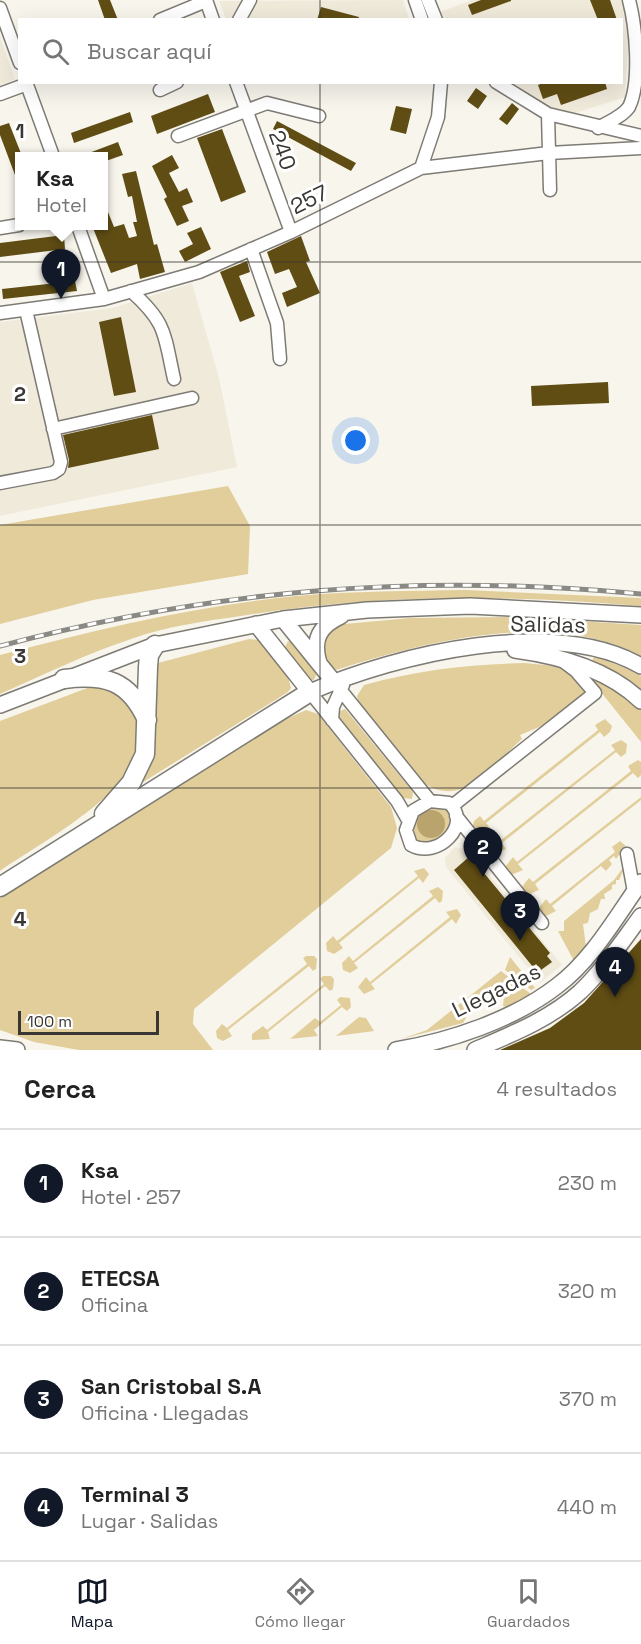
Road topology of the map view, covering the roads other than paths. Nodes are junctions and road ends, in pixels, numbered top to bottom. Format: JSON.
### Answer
{"nodes":[{"id":1,"x":206,"y":0,"type":"edge"},
{"id":2,"x":250,"y":0,"type":"edge"},
{"id":3,"x":415,"y":0,"type":"edge"},
{"id":4,"x":428,"y":0,"type":"edge"},
{"id":5,"x":629,"y":0,"type":"edge"},
{"id":6,"x":0,"y":8,"type":"edge"},
{"id":7,"x":165,"y":18,"type":"edge"},
{"id":8,"x":212,"y":18,"type":"edge"},
{"id":9,"x":240,"y":18,"type":"edge"},
{"id":10,"x":421,"y":18,"type":"edge"},
{"id":11,"x":435,"y":18,"type":"edge"},
{"id":12,"x":18,"y":58,"type":"edge"},
{"id":13,"x":25,"y":84,"type":"edge"},
{"id":14,"x":27,"y":84,"type":"edge"},
{"id":15,"x":173,"y":84,"type":"edge"},
{"id":16,"x":237,"y":84,"type":"edge"},
{"id":17,"x":441,"y":84,"type":"edge"},
{"id":18,"x":499,"y":84,"type":"edge"},
{"id":19,"x":160,"y":90,"type":"dead end"},
{"id":20,"x":0,"y":94,"type":"edge"},
{"id":21,"x":629,"y":106,"type":"junction"},
{"id":22,"x":246,"y":110,"type":"junction"},
{"id":23,"x":548,"y":114,"type":"junction"},
{"id":24,"x":319,"y":116,"type":"dead end"},
{"id":25,"x":598,"y":128,"type":"junction"},
{"id":26,"x":636,"y":135,"type":"edge"},
{"id":27,"x":178,"y":136,"type":"dead end"},
{"id":28,"x":641,"y":148,"type":"edge"},
{"id":29,"x":52,"y":152,"type":"edge"},
{"id":30,"x":549,"y":153,"type":"junction"},
{"id":31,"x":421,"y":168,"type":"junction"},
{"id":32,"x":550,"y":190,"type":"dead end"},
{"id":33,"x":15,"y":226,"type":"edge"},
{"id":34,"x":0,"y":228,"type":"edge"},
{"id":35,"x":80,"y":230,"type":"edge"},
{"id":36,"x":291,"y":232,"type":"junction"},
{"id":37,"x":251,"y":249,"type":"junction"},
{"id":38,"x":131,"y":291,"type":"junction"},
{"id":39,"x":104,"y":299,"type":"junction"},
{"id":40,"x":26,"y":310,"type":"junction"},
{"id":41,"x":0,"y":314,"type":"edge"},
{"id":42,"x":280,"y":359,"type":"dead end"},
{"id":43,"x":174,"y":379,"type":"dead end"},
{"id":44,"x":192,"y":398,"type":"dead end"},
{"id":45,"x":53,"y":429,"type":"junction"},
{"id":46,"x":0,"y":483,"type":"edge"},
{"id":47,"x":349,"y":612,"type":"junction"},
{"id":48,"x":641,"y":615,"type":"edge"},
{"id":49,"x":283,"y":619,"type":"junction"},
{"id":50,"x":256,"y":624,"type":"junction"},
{"id":51,"x":156,"y":645,"type":"junction"},
{"id":52,"x":486,"y":646,"type":"junction"},
{"id":53,"x":560,"y":660,"type":"junction"},
{"id":54,"x":320,"y":666,"type":"junction"},
{"id":55,"x":641,"y":666,"type":"edge"},
{"id":56,"x":64,"y":679,"type":"junction"},
{"id":57,"x":340,"y":683,"type":"junction"},
{"id":58,"x":310,"y":692,"type":"junction"},
{"id":59,"x":641,"y":700,"type":"edge"},
{"id":60,"x":0,"y":705,"type":"edge"},
{"id":61,"x":332,"y":720,"type":"junction"},
{"id":62,"x":148,"y":722,"type":"junction"},
{"id":63,"x":430,"y":801,"type":"junction"},
{"id":64,"x":454,"y":811,"type":"junction"},
{"id":65,"x":408,"y":820,"type":"junction"},
{"id":66,"x":93,"y":826,"type":"junction"},
{"id":67,"x":627,"y":854,"type":"dead end"},
{"id":68,"x":0,"y":887,"type":"edge"},
{"id":69,"x":637,"y":887,"type":"edge"},
{"id":70,"x":641,"y":916,"type":"edge"},
{"id":71,"x":542,"y":923,"type":"dead end"},
{"id":72,"x":0,"y":1048,"type":"edge"},
{"id":73,"x":17,"y":1050,"type":"edge"},
{"id":74,"x":396,"y":1050,"type":"edge"},
{"id":75,"x":475,"y":1050,"type":"edge"}],
"edges":[{"from":1,"to":7,"type":"street"},
{"from":1,"to":8,"type":"street"},
{"from":2,"to":9,"type":"street"},
{"from":3,"to":10,"type":"street"},
{"from":4,"to":11,"type":"street"},
{"from":5,"to":21,"type":"street"},
{"from":6,"to":12,"type":"street"},
{"from":13,"to":20,"type":"street"},
{"from":14,"to":29,"type":"street"},
{"from":15,"to":19,"type":"street"},
{"from":16,"to":22,"type":"street","name":"240"},
{"from":17,"to":31,"type":"street"},
{"from":18,"to":23,"type":"street"},
{"from":21,"to":25,"type":"street"},
{"from":21,"to":26,"type":"street"},
{"from":22,"to":24,"type":"street"},
{"from":22,"to":27,"type":"street"},
{"from":22,"to":36,"type":"street","name":"240"},
{"from":23,"to":25,"type":"street"},
{"from":23,"to":30,"type":"street"},
{"from":25,"to":26,"type":"street"},
{"from":28,"to":30,"type":"street","name":"257"},
{"from":30,"to":31,"type":"street","name":"257"},
{"from":30,"to":32,"type":"street"},
{"from":31,"to":36,"type":"street","name":"257"},
{"from":33,"to":34,"type":"street"},
{"from":35,"to":39,"type":"street"},
{"from":36,"to":37,"type":"street","name":"257"},
{"from":37,"to":38,"type":"street","name":"257"},
{"from":37,"to":42,"type":"street"},
{"from":38,"to":39,"type":"street","name":"257"},
{"from":38,"to":43,"type":"street"},
{"from":39,"to":40,"type":"street","name":"257"},
{"from":40,"to":41,"type":"street","name":"257"},
{"from":40,"to":45,"type":"street"},
{"from":44,"to":45,"type":"street"},
{"from":45,"to":46,"type":"street"},
{"from":47,"to":48,"type":"main road"},
{"from":47,"to":49,"type":"main road"},
{"from":47,"to":54,"type":"main road"},
{"from":49,"to":50,"type":"main road"},
{"from":49,"to":54,"type":"main road"},
{"from":50,"to":51,"type":"main road"},
{"from":50,"to":58,"type":"main road"},
{"from":51,"to":56,"type":"main road"},
{"from":51,"to":62,"type":"highway"},
{"from":52,"to":53,"type":"main road"},
{"from":52,"to":55,"type":"main road","name":"Salidas"},
{"from":52,"to":57,"type":"main road"},
{"from":53,"to":59,"type":"main road"},
{"from":53,"to":64,"type":"street"},
{"from":54,"to":57,"type":"main road"},
{"from":56,"to":60,"type":"main road"},
{"from":56,"to":62,"type":"highway"},
{"from":57,"to":58,"type":"main road"},
{"from":57,"to":61,"type":"street"},
{"from":57,"to":63,"type":"street"},
{"from":58,"to":61,"type":"street"},
{"from":58,"to":66,"type":"highway"},
{"from":61,"to":65,"type":"street"},
{"from":62,"to":66,"type":"highway"},
{"from":63,"to":64,"type":"street"},
{"from":63,"to":65,"type":"street"},
{"from":64,"to":65,"type":"street"},
{"from":64,"to":71,"type":"street"},
{"from":66,"to":68,"type":"highway"},
{"from":67,"to":69,"type":"street"},
{"from":69,"to":74,"type":"main road","name":"Llegadas"},
{"from":70,"to":75,"type":"main road"},
{"from":72,"to":73,"type":"main road"}]}
